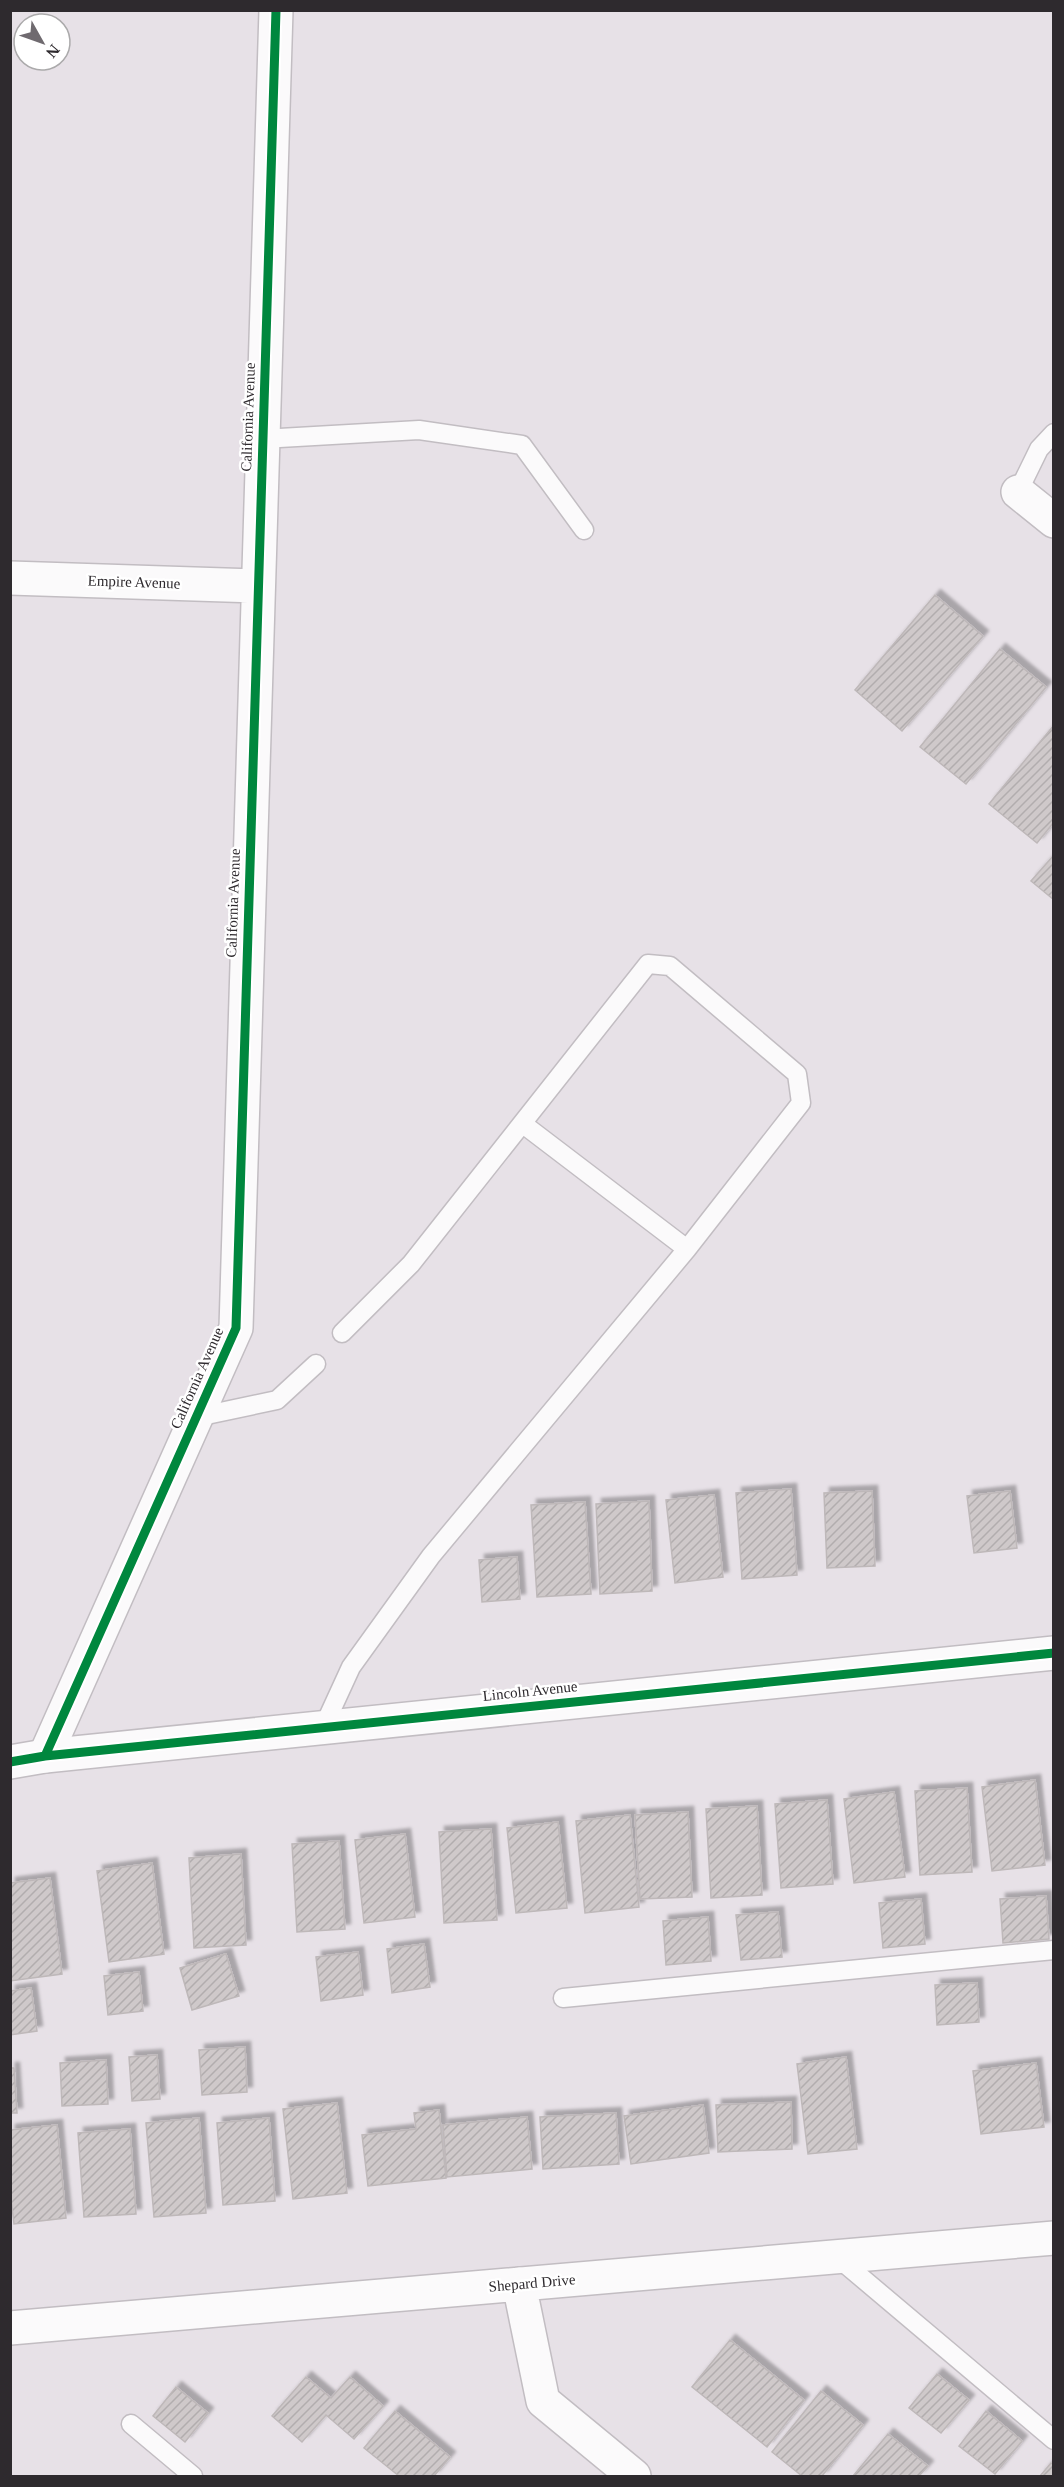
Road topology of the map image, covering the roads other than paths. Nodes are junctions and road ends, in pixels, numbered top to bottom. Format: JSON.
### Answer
{"nodes":[{"id":1,"x":276,"y":10,"type":"edge"},
{"id":2,"x":1053,"y":433,"type":"edge"},
{"id":3,"x":262,"y":439,"type":"junction"},
{"id":4,"x":1018,"y":492,"type":"joint"},
{"id":5,"x":1053,"y":521,"type":"edge"},
{"id":6,"x":584,"y":530,"type":"dead end"},
{"id":7,"x":10,"y":578,"type":"edge"},
{"id":8,"x":257,"y":586,"type":"junction"},
{"id":9,"x":524,"y":1124,"type":"junction"},
{"id":10,"x":687,"y":1249,"type":"junction"},
{"id":11,"x":342,"y":1333,"type":"dead end"},
{"id":12,"x":316,"y":1364,"type":"dead end"},
{"id":13,"x":196,"y":1417,"type":"junction"},
{"id":14,"x":1053,"y":1653,"type":"edge"},
{"id":15,"x":323,"y":1728,"type":"junction"},
{"id":16,"x":45,"y":1756,"type":"junction"},
{"id":17,"x":10,"y":1762,"type":"edge"},
{"id":18,"x":1053,"y":1950,"type":"edge"},
{"id":19,"x":563,"y":1998,"type":"dead end"},
{"id":20,"x":1053,"y":2238,"type":"edge"},
{"id":21,"x":837,"y":2256,"type":"junction"},
{"id":22,"x":519,"y":2284,"type":"junction"},
{"id":23,"x":10,"y":2328,"type":"edge"},
{"id":24,"x":131,"y":2424,"type":"dead end"},
{"id":25,"x":1053,"y":2440,"type":"edge"},
{"id":26,"x":193,"y":2476,"type":"edge"},
{"id":27,"x":634,"y":2476,"type":"edge"}],
"edges":[{"from":1,"to":3,"type":"street","name":"California Avenue"},
{"from":2,"to":4,"type":"lane"},
{"from":3,"to":6,"type":"lane"},
{"from":3,"to":8,"type":"street","name":"California Avenue"},
{"from":4,"to":5,"type":"street"},
{"from":7,"to":8,"type":"street","name":"Empire Avenue"},
{"from":8,"to":13,"type":"street","name":"California Avenue"},
{"from":9,"to":10,"type":"lane"},
{"from":9,"to":10,"type":"lane"},
{"from":9,"to":11,"type":"lane"},
{"from":10,"to":15,"type":"lane"},
{"from":12,"to":13,"type":"lane"},
{"from":13,"to":16,"type":"street","name":"California Avenue"},
{"from":14,"to":15,"type":"street","name":"Lincoln Avenue"},
{"from":15,"to":16,"type":"street","name":"Lincoln Avenue"},
{"from":16,"to":17,"type":"street","name":"Lincoln Avenue"},
{"from":18,"to":19,"type":"lane"},
{"from":20,"to":21,"type":"street","name":"Shepard Drive"},
{"from":21,"to":22,"type":"street","name":"Shepard Drive"},
{"from":21,"to":25,"type":"lane"},
{"from":22,"to":23,"type":"street","name":"Shepard Drive"},
{"from":22,"to":27,"type":"street"},
{"from":24,"to":26,"type":"lane"}]}
